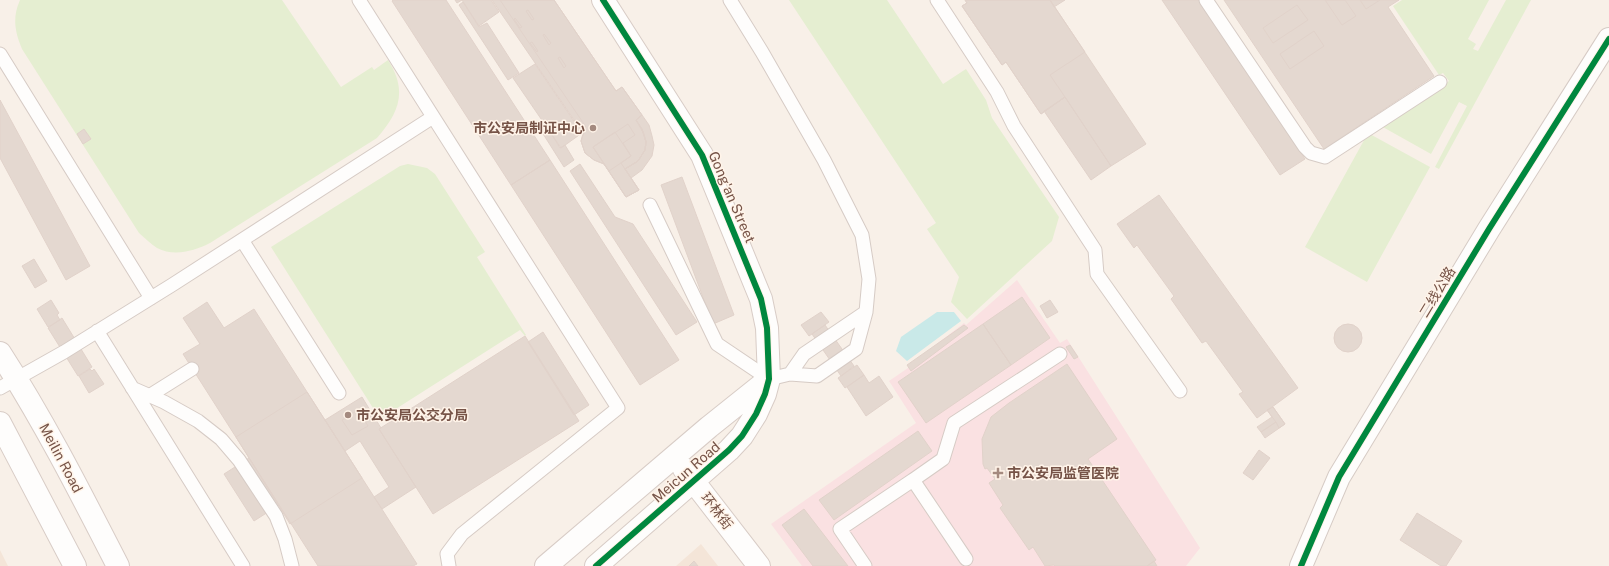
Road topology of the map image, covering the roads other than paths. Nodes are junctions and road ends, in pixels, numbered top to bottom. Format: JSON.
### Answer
{"nodes":[{"id":1,"x":359,"y":0,"type":"edge"},
{"id":2,"x":603,"y":0,"type":"edge"},
{"id":3,"x":730,"y":0,"type":"edge"},
{"id":4,"x":937,"y":0,"type":"edge"},
{"id":5,"x":1206,"y":0,"type":"edge"},
{"id":6,"x":1609,"y":38,"type":"edge"},
{"id":7,"x":0,"y":54,"type":"edge"},
{"id":8,"x":1440,"y":82,"type":"dead end"},
{"id":9,"x":433,"y":117,"type":"junction"},
{"id":10,"x":650,"y":206,"type":"dead end"},
{"id":11,"x":242,"y":240,"type":"junction"},
{"id":12,"x":151,"y":298,"type":"junction"},
{"id":13,"x":866,"y":312,"type":"junction"},
{"id":14,"x":97,"y":331,"type":"junction"},
{"id":15,"x":0,"y":353,"type":"edge"},
{"id":16,"x":1060,"y":354,"type":"dead end"},
{"id":17,"x":192,"y":369,"type":"dead end"},
{"id":18,"x":790,"y":374,"type":"junction"},
{"id":19,"x":769,"y":379,"type":"junction"},
{"id":20,"x":8,"y":383,"type":"edge"},
{"id":21,"x":132,"y":388,"type":"junction"},
{"id":22,"x":1180,"y":391,"type":"dead end"},
{"id":23,"x":339,"y":393,"type":"dead end"},
{"id":24,"x":149,"y":396,"type":"junction"},
{"id":25,"x":0,"y":423,"type":"edge"},
{"id":26,"x":674,"y":456,"type":"junction"},
{"id":27,"x":913,"y":480,"type":"junction"},
{"id":28,"x":693,"y":481,"type":"junction"},
{"id":29,"x":965,"y":564,"type":"edge"},
{"id":30,"x":75,"y":566,"type":"edge"},
{"id":31,"x":118,"y":566,"type":"edge"},
{"id":32,"x":243,"y":566,"type":"edge"},
{"id":33,"x":292,"y":566,"type":"edge"},
{"id":34,"x":449,"y":566,"type":"edge"},
{"id":35,"x":546,"y":566,"type":"edge"},
{"id":36,"x":596,"y":566,"type":"edge"},
{"id":37,"x":759,"y":566,"type":"edge"},
{"id":38,"x":865,"y":566,"type":"edge"},
{"id":39,"x":1301,"y":566,"type":"edge"}],
"edges":[{"from":1,"to":9,"type":"lane"},
{"from":2,"to":19,"type":"street","name":"Gong'an Street"},
{"from":3,"to":13,"type":"lane"},
{"from":4,"to":22,"type":"lane"},
{"from":5,"to":8,"type":"lane"},
{"from":6,"to":39,"type":"street","name":"二线公路"},
{"from":7,"to":12,"type":"lane"},
{"from":9,"to":11,"type":"lane"},
{"from":9,"to":34,"type":"lane"},
{"from":10,"to":19,"type":"lane"},
{"from":11,"to":12,"type":"lane"},
{"from":11,"to":23,"type":"lane"},
{"from":12,"to":14,"type":"lane"},
{"from":13,"to":18,"type":"lane"},
{"from":13,"to":18,"type":"lane"},
{"from":14,"to":20,"type":"lane"},
{"from":14,"to":21,"type":"lane"},
{"from":15,"to":20,"type":"street","name":"Meilin Road"},
{"from":16,"to":27,"type":"lane"},
{"from":17,"to":24,"type":"lane"},
{"from":18,"to":19,"type":"lane"},
{"from":19,"to":26,"type":"street","name":"Meicun Road"},
{"from":19,"to":28,"type":"street","name":"Meicun Road"},
{"from":20,"to":31,"type":"street","name":"Meilin Road"},
{"from":21,"to":24,"type":"lane"},
{"from":21,"to":32,"type":"lane"},
{"from":24,"to":33,"type":"lane"},
{"from":25,"to":30,"type":"street"},
{"from":26,"to":28,"type":"street","name":"环林街"},
{"from":26,"to":35,"type":"street","name":"Meicun Road"},
{"from":27,"to":29,"type":"lane"},
{"from":27,"to":38,"type":"lane"},
{"from":28,"to":36,"type":"street","name":"Meicun Road"},
{"from":28,"to":37,"type":"street","name":"环林街"}]}
